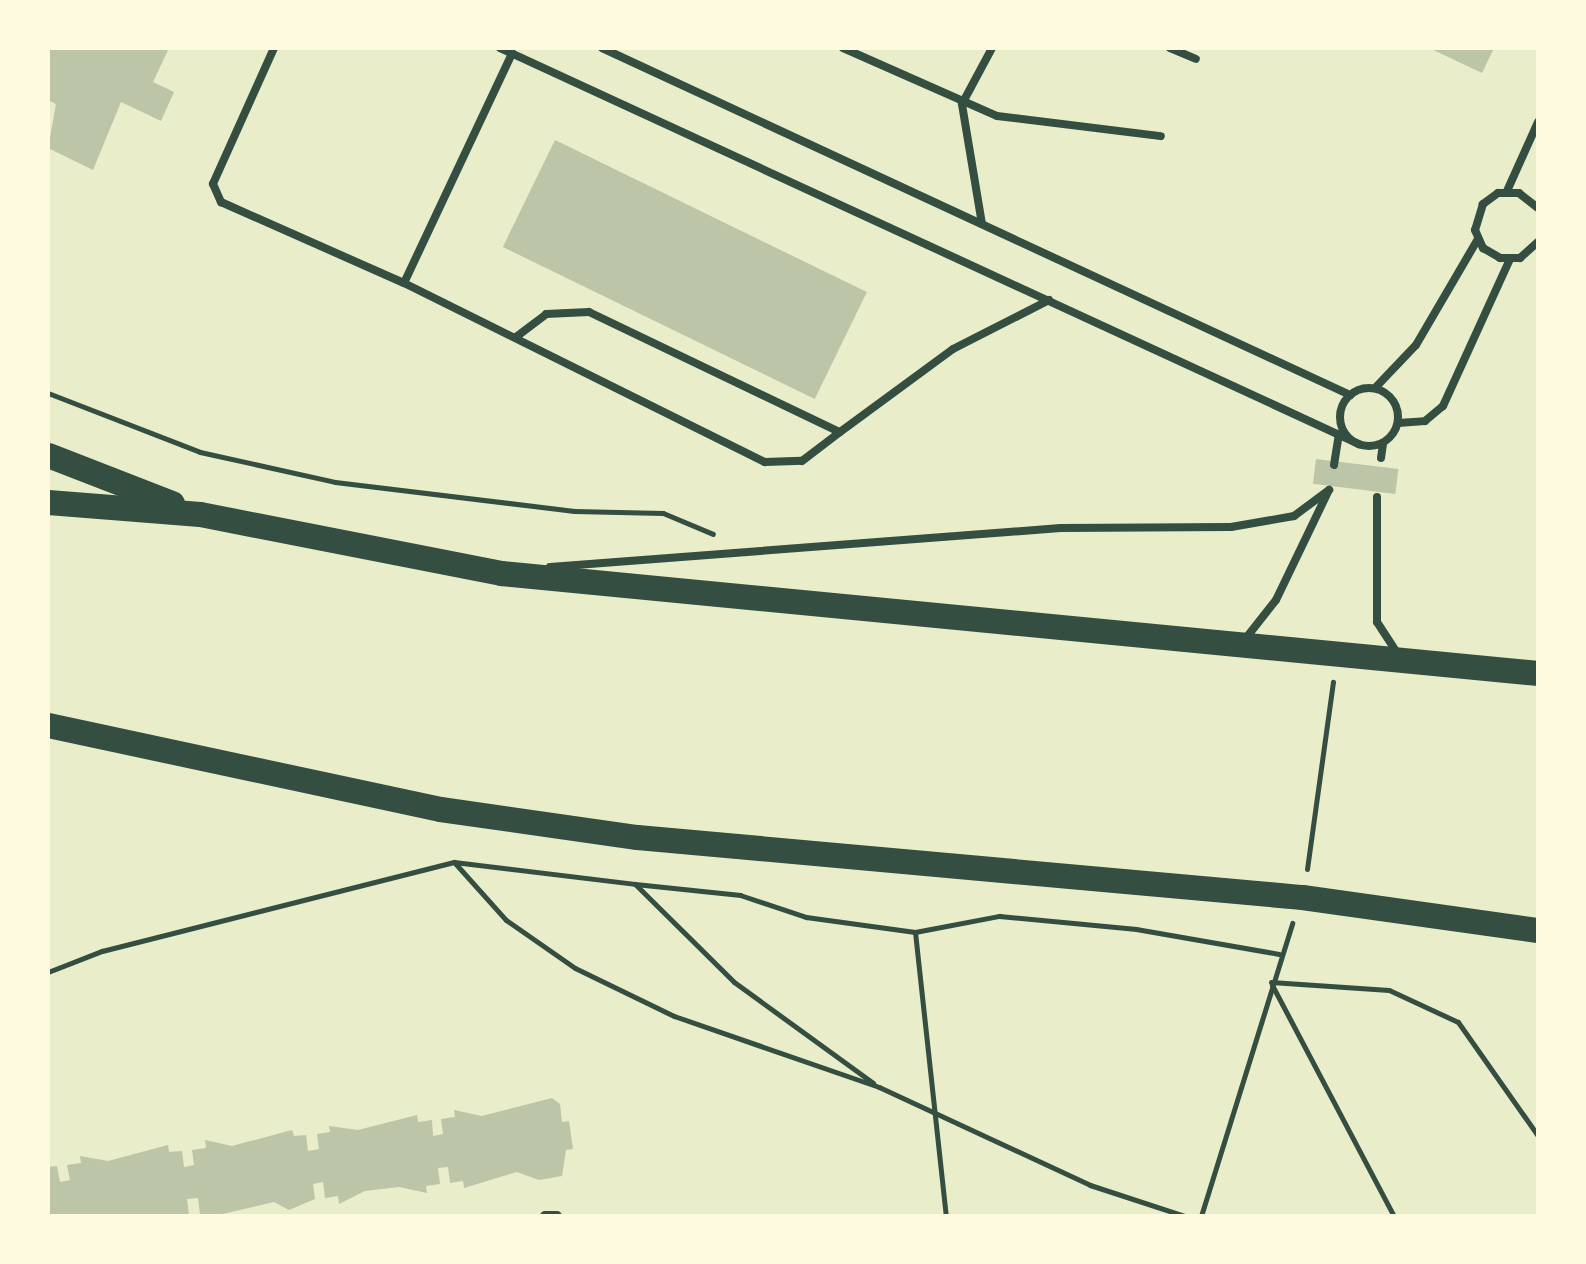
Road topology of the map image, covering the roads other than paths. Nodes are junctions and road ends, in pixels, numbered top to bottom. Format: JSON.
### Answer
{"nodes":[{"id":1,"x":274,"y":48,"type":"edge"},
{"id":2,"x":500,"y":48,"type":"edge"},
{"id":3,"x":602,"y":48,"type":"edge"},
{"id":4,"x":843,"y":48,"type":"edge"},
{"id":5,"x":992,"y":48,"type":"edge"},
{"id":6,"x":1170,"y":48,"type":"edge"},
{"id":7,"x":512,"y":53,"type":"junction"},
{"id":8,"x":1196,"y":58,"type":"dead end"},
{"id":9,"x":962,"y":104,"type":"junction"},
{"id":10,"x":1538,"y":122,"type":"edge"},
{"id":11,"x":1161,"y":136,"type":"dead end"},
{"id":12,"x":1508,"y":191,"type":"junction"},
{"id":13,"x":1538,"y":207,"type":"edge"},
{"id":14,"x":982,"y":224,"type":"junction"},
{"id":15,"x":1478,"y":239,"type":"junction"},
{"id":16,"x":1538,"y":242,"type":"edge"},
{"id":17,"x":1510,"y":259,"type":"junction"},
{"id":18,"x":404,"y":282,"type":"junction"},
{"id":19,"x":1049,"y":300,"type":"junction"},
{"id":20,"x":516,"y":337,"type":"junction"},
{"id":21,"x":1376,"y":388,"type":"junction"},
{"id":22,"x":1350,"y":395,"type":"junction"},
{"id":23,"x":1398,"y":423,"type":"junction"},
{"id":24,"x":840,"y":432,"type":"junction"},
{"id":25,"x":1338,"y":434,"type":"junction"},
{"id":26,"x":1382,"y":443,"type":"junction"},
{"id":27,"x":1359,"y":444,"type":"junction"},
{"id":28,"x":48,"y":456,"type":"edge"},
{"id":29,"x":1381,"y":458,"type":"dead end"},
{"id":30,"x":1334,"y":465,"type":"dead end"},
{"id":31,"x":1377,"y":497,"type":"dead end"},
{"id":32,"x":48,"y":502,"type":"edge"},
{"id":33,"x":200,"y":514,"type":"junction"},
{"id":34,"x":501,"y":572,"type":"junction"},
{"id":35,"x":1244,"y":640,"type":"junction"},
{"id":36,"x":1402,"y":661,"type":"junction"},
{"id":37,"x":1538,"y":673,"type":"edge"},
{"id":38,"x":48,"y":724,"type":"edge"},
{"id":39,"x":82,"y":733,"type":"junction"},
{"id":40,"x":48,"y":743,"type":"edge"},
{"id":41,"x":1538,"y":930,"type":"edge"},
{"id":42,"x":545,"y":1216,"type":"edge"},
{"id":43,"x":557,"y":1216,"type":"edge"}],
"edges":[{"from":1,"to":18,"type":"lane"},
{"from":2,"to":7,"type":"lane"},
{"from":3,"to":14,"type":"lane"},
{"from":4,"to":9,"type":"lane"},
{"from":5,"to":9,"type":"lane"},
{"from":6,"to":8,"type":"lane"},
{"from":7,"to":18,"type":"lane"},
{"from":7,"to":19,"type":"lane"},
{"from":9,"to":11,"type":"lane"},
{"from":9,"to":14,"type":"lane"},
{"from":10,"to":12,"type":"lane"},
{"from":12,"to":13,"type":"lane"},
{"from":12,"to":15,"type":"lane"},
{"from":14,"to":22,"type":"lane"},
{"from":15,"to":17,"type":"lane"},
{"from":15,"to":21,"type":"lane"},
{"from":16,"to":17,"type":"lane"},
{"from":17,"to":23,"type":"lane"},
{"from":18,"to":20,"type":"lane"},
{"from":19,"to":24,"type":"lane"},
{"from":19,"to":25,"type":"lane"},
{"from":20,"to":24,"type":"lane"},
{"from":20,"to":24,"type":"lane"},
{"from":21,"to":22,"type":"lane"},
{"from":21,"to":23,"type":"lane"},
{"from":22,"to":27,"type":"lane"},
{"from":23,"to":26,"type":"lane"},
{"from":25,"to":27,"type":"lane"},
{"from":25,"to":30,"type":"lane"},
{"from":26,"to":27,"type":"lane"},
{"from":26,"to":29,"type":"lane"},
{"from":28,"to":33,"type":"main road"},
{"from":31,"to":36,"type":"lane"},
{"from":32,"to":33,"type":"main road"},
{"from":33,"to":34,"type":"main road"},
{"from":34,"to":35,"type":"main road"},
{"from":34,"to":35,"type":"lane"},
{"from":35,"to":36,"type":"main road"},
{"from":36,"to":37,"type":"main road"},
{"from":38,"to":39,"type":"main road"},
{"from":39,"to":40,"type":"main road"},
{"from":39,"to":41,"type":"main road"},
{"from":42,"to":43,"type":"street"}]}
